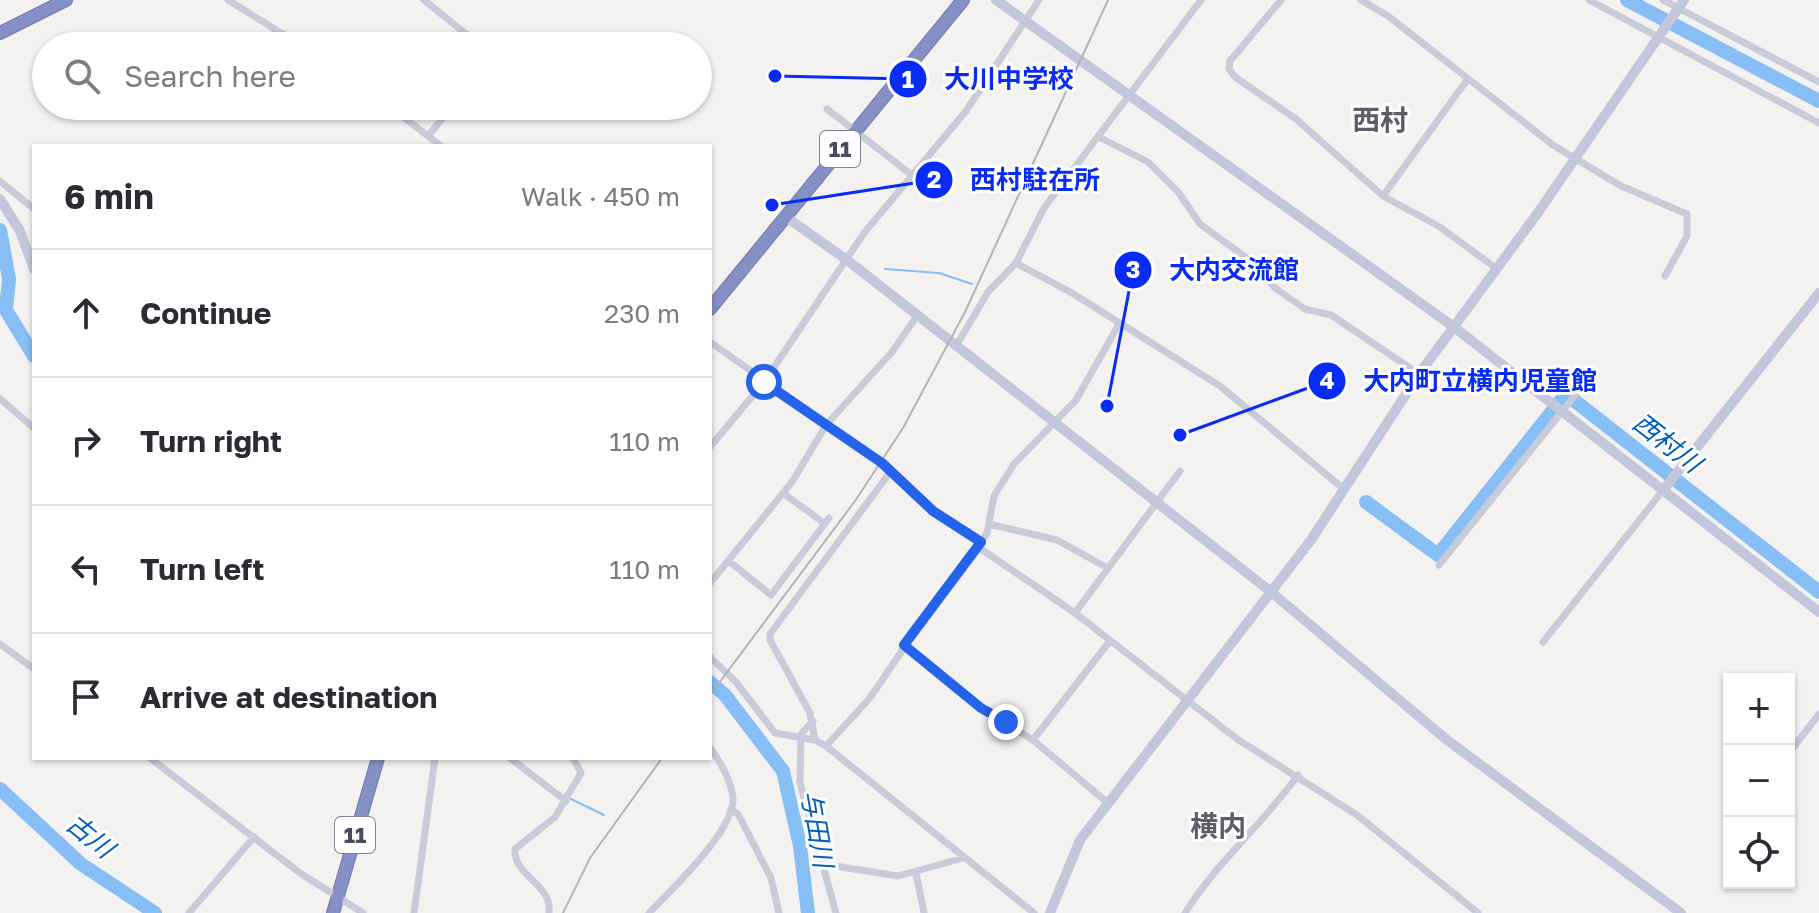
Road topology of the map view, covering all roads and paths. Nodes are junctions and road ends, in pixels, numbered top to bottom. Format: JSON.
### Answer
{"nodes":[{"id":1,"x":66,"y":0,"type":"edge"},
{"id":2,"x":228,"y":0,"type":"edge"},
{"id":3,"x":424,"y":0,"type":"edge"},
{"id":4,"x":963,"y":0,"type":"edge"},
{"id":5,"x":996,"y":0,"type":"edge"},
{"id":6,"x":1039,"y":0,"type":"edge"},
{"id":7,"x":1201,"y":0,"type":"edge"},
{"id":8,"x":1281,"y":0,"type":"edge"},
{"id":9,"x":1361,"y":0,"type":"edge"},
{"id":10,"x":1589,"y":0,"type":"edge"},
{"id":11,"x":1663,"y":0,"type":"edge"},
{"id":12,"x":1680,"y":5,"type":"edge"},
{"id":13,"x":1025,"y":21,"type":"junction"},
{"id":14,"x":279,"y":32,"type":"edge"},
{"id":15,"x":464,"y":32,"type":"edge"},
{"id":16,"x":0,"y":33,"type":"edge"},
{"id":17,"x":1660,"y":35,"type":"junction"},
{"id":18,"x":1467,"y":80,"type":"junction"},
{"id":19,"x":1819,"y":82,"type":"edge"},
{"id":20,"x":1130,"y":94,"type":"junction"},
{"id":21,"x":827,"y":109,"type":"dead end"},
{"id":22,"x":408,"y":120,"type":"edge"},
{"id":23,"x":441,"y":120,"type":"edge"},
{"id":24,"x":1819,"y":123,"type":"edge"},
{"id":25,"x":855,"y":130,"type":"junction"},
{"id":26,"x":429,"y":135,"type":"junction"},
{"id":27,"x":1099,"y":137,"type":"junction"},
{"id":28,"x":439,"y":144,"type":"edge"},
{"id":29,"x":1576,"y":158,"type":"junction"},
{"id":30,"x":913,"y":176,"type":"junction"},
{"id":31,"x":0,"y":181,"type":"edge"},
{"id":32,"x":1383,"y":196,"type":"junction"},
{"id":33,"x":0,"y":199,"type":"edge"},
{"id":34,"x":32,"y":207,"type":"edge"},
{"id":35,"x":786,"y":217,"type":"junction"},
{"id":36,"x":847,"y":260,"type":"junction"},
{"id":37,"x":1016,"y":263,"type":"junction"},
{"id":38,"x":32,"y":264,"type":"edge"},
{"id":39,"x":1497,"y":269,"type":"junction"},
{"id":40,"x":1665,"y":276,"type":"dead end"},
{"id":41,"x":1819,"y":293,"type":"edge"},
{"id":42,"x":712,"y":307,"type":"edge"},
{"id":43,"x":917,"y":316,"type":"junction"},
{"id":44,"x":1119,"y":324,"type":"junction"},
{"id":45,"x":1454,"y":327,"type":"junction"},
{"id":46,"x":712,"y":343,"type":"edge"},
{"id":47,"x":956,"y":346,"type":"junction"},
{"id":48,"x":1419,"y":374,"type":"junction"},
{"id":49,"x":764,"y":382,"type":"junction"},
{"id":50,"x":1576,"y":394,"type":"dead end"},
{"id":51,"x":0,"y":399,"type":"edge"},
{"id":52,"x":1562,"y":409,"type":"junction"},
{"id":53,"x":1054,"y":422,"type":"junction"},
{"id":54,"x":826,"y":425,"type":"junction"},
{"id":55,"x":32,"y":426,"type":"edge"},
{"id":56,"x":712,"y":445,"type":"edge"},
{"id":57,"x":891,"y":471,"type":"junction"},
{"id":58,"x":1180,"y":471,"type":"dead end"},
{"id":59,"x":1664,"y":489,"type":"junction"},
{"id":60,"x":1345,"y":490,"type":"junction"},
{"id":61,"x":783,"y":493,"type":"junction"},
{"id":62,"x":1158,"y":503,"type":"junction"},
{"id":63,"x":989,"y":524,"type":"junction"},
{"id":64,"x":980,"y":544,"type":"junction"},
{"id":65,"x":730,"y":562,"type":"junction"},
{"id":66,"x":1439,"y":565,"type":"dead end"},
{"id":67,"x":1106,"y":567,"type":"junction"},
{"id":68,"x":712,"y":581,"type":"edge"},
{"id":69,"x":1270,"y":591,"type":"junction"},
{"id":70,"x":1819,"y":612,"type":"edge"},
{"id":71,"x":1075,"y":613,"type":"junction"},
{"id":72,"x":1109,"y":642,"type":"junction"},
{"id":73,"x":1543,"y":642,"type":"dead end"},
{"id":74,"x":0,"y":644,"type":"edge"},
{"id":75,"x":904,"y":645,"type":"junction"},
{"id":76,"x":712,"y":659,"type":"edge"},
{"id":77,"x":32,"y":668,"type":"edge"},
{"id":78,"x":1187,"y":700,"type":"junction"},
{"id":79,"x":1819,"y":714,"type":"edge"},
{"id":80,"x":813,"y":721,"type":"junction"},
{"id":81,"x":801,"y":739,"type":"junction"},
{"id":82,"x":815,"y":740,"type":"junction"},
{"id":83,"x":1033,"y":740,"type":"junction"},
{"id":84,"x":1795,"y":745,"type":"edge"},
{"id":85,"x":826,"y":746,"type":"junction"},
{"id":86,"x":712,"y":752,"type":"edge"},
{"id":87,"x":153,"y":760,"type":"edge"},
{"id":88,"x":377,"y":760,"type":"edge"},
{"id":89,"x":435,"y":760,"type":"edge"},
{"id":90,"x":513,"y":760,"type":"edge"},
{"id":91,"x":579,"y":760,"type":"edge"},
{"id":92,"x":1298,"y":775,"type":"junction"},
{"id":93,"x":566,"y":801,"type":"junction"},
{"id":94,"x":1108,"y":803,"type":"junction"},
{"id":95,"x":731,"y":809,"type":"junction"},
{"id":96,"x":254,"y":837,"type":"junction"},
{"id":97,"x":963,"y":858,"type":"junction"},
{"id":98,"x":822,"y":864,"type":"junction"},
{"id":99,"x":916,"y":873,"type":"junction"},
{"id":100,"x":336,"y":898,"type":"junction"},
{"id":101,"x":1022,"y":910,"type":"edge"},
{"id":102,"x":189,"y":913,"type":"edge"},
{"id":103,"x":333,"y":913,"type":"edge"},
{"id":104,"x":363,"y":913,"type":"edge"},
{"id":105,"x":414,"y":913,"type":"edge"},
{"id":106,"x":549,"y":913,"type":"edge"},
{"id":107,"x":649,"y":913,"type":"edge"},
{"id":108,"x":779,"y":913,"type":"edge"},
{"id":109,"x":836,"y":913,"type":"edge"},
{"id":110,"x":924,"y":913,"type":"edge"},
{"id":111,"x":1034,"y":913,"type":"edge"},
{"id":112,"x":1050,"y":913,"type":"edge"},
{"id":113,"x":1185,"y":913,"type":"edge"},
{"id":114,"x":1478,"y":913,"type":"edge"},
{"id":115,"x":1681,"y":913,"type":"edge"}],
"edges":[{"from":1,"to":16,"type":"highway"},
{"from":2,"to":14,"type":"street"},
{"from":3,"to":15,"type":"street"},
{"from":4,"to":25,"type":"highway","number":"11"},
{"from":5,"to":13,"type":"street"},
{"from":6,"to":13,"type":"street"},
{"from":7,"to":20,"type":"street"},
{"from":8,"to":32,"type":"street"},
{"from":9,"to":18,"type":"street"},
{"from":10,"to":17,"type":"street"},
{"from":11,"to":12,"type":"street"},
{"from":12,"to":17,"type":"street"},
{"from":12,"to":19,"type":"street"},
{"from":13,"to":20,"type":"street"},
{"from":13,"to":30,"type":"street"},
{"from":17,"to":24,"type":"street"},
{"from":17,"to":29,"type":"street"},
{"from":18,"to":29,"type":"street"},
{"from":18,"to":32,"type":"street"},
{"from":20,"to":27,"type":"street"},
{"from":20,"to":45,"type":"street"},
{"from":21,"to":25,"type":"street"},
{"from":22,"to":26,"type":"street"},
{"from":23,"to":26,"type":"street"},
{"from":25,"to":30,"type":"street"},
{"from":25,"to":35,"type":"highway","number":"11"},
{"from":26,"to":28,"type":"street"},
{"from":27,"to":37,"type":"street"},
{"from":27,"to":48,"type":"street"},
{"from":29,"to":39,"type":"street"},
{"from":29,"to":40,"type":"street"},
{"from":30,"to":36,"type":"street"},
{"from":31,"to":34,"type":"street"},
{"from":32,"to":39,"type":"street"},
{"from":33,"to":38,"type":"street"},
{"from":35,"to":36,"type":"street"},
{"from":35,"to":42,"type":"highway","number":"11"},
{"from":36,"to":43,"type":"street"},
{"from":36,"to":49,"type":"street"},
{"from":37,"to":44,"type":"street"},
{"from":37,"to":47,"type":"street"},
{"from":39,"to":45,"type":"street"},
{"from":41,"to":59,"type":"street"},
{"from":43,"to":47,"type":"street"},
{"from":43,"to":54,"type":"street"},
{"from":44,"to":53,"type":"street"},
{"from":44,"to":60,"type":"street"},
{"from":45,"to":48,"type":"street"},
{"from":45,"to":52,"type":"street"},
{"from":46,"to":49,"type":"street"},
{"from":47,"to":53,"type":"street"},
{"from":48,"to":60,"type":"street"},
{"from":49,"to":54,"type":"street"},
{"from":49,"to":56,"type":"street"},
{"from":50,"to":52,"type":"street"},
{"from":51,"to":55,"type":"street"},
{"from":52,"to":59,"type":"street"},
{"from":52,"to":66,"type":"street"},
{"from":53,"to":62,"type":"street"},
{"from":53,"to":63,"type":"street"},
{"from":54,"to":57,"type":"street"},
{"from":54,"to":61,"type":"street"},
{"from":57,"to":64,"type":"street"},
{"from":57,"to":80,"type":"street"},
{"from":58,"to":62,"type":"street"},
{"from":59,"to":70,"type":"street"},
{"from":59,"to":73,"type":"street"},
{"from":60,"to":69,"type":"street"},
{"from":61,"to":65,"type":"street"},
{"from":61,"to":65,"type":"street"},
{"from":62,"to":67,"type":"street"},
{"from":62,"to":69,"type":"street"},
{"from":63,"to":64,"type":"street"},
{"from":63,"to":67,"type":"street"},
{"from":64,"to":71,"type":"street"},
{"from":64,"to":75,"type":"street"},
{"from":65,"to":68,"type":"street"},
{"from":67,"to":71,"type":"street"},
{"from":69,"to":78,"type":"street"},
{"from":69,"to":115,"type":"street"},
{"from":71,"to":72,"type":"street"},
{"from":72,"to":78,"type":"street"},
{"from":72,"to":83,"type":"street"},
{"from":74,"to":77,"type":"street"},
{"from":75,"to":83,"type":"street"},
{"from":75,"to":85,"type":"street"},
{"from":76,"to":81,"type":"street"},
{"from":78,"to":92,"type":"street"},
{"from":78,"to":94,"type":"street"},
{"from":79,"to":84,"type":"street"},
{"from":80,"to":81,"type":"street"},
{"from":80,"to":82,"type":"street"},
{"from":81,"to":82,"type":"street"},
{"from":81,"to":98,"type":"street"},
{"from":82,"to":85,"type":"street"},
{"from":83,"to":94,"type":"street"},
{"from":85,"to":97,"type":"street"},
{"from":86,"to":95,"type":"street"},
{"from":87,"to":96,"type":"street"},
{"from":88,"to":100,"type":"highway","number":"11"},
{"from":89,"to":105,"type":"street"},
{"from":90,"to":93,"type":"street"},
{"from":91,"to":93,"type":"street"},
{"from":92,"to":113,"type":"street"},
{"from":92,"to":114,"type":"street"},
{"from":93,"to":106,"type":"street"},
{"from":94,"to":112,"type":"street"},
{"from":95,"to":107,"type":"street"},
{"from":95,"to":108,"type":"street"},
{"from":96,"to":100,"type":"street"},
{"from":96,"to":102,"type":"street"},
{"from":97,"to":99,"type":"street"},
{"from":97,"to":101,"type":"street"},
{"from":98,"to":99,"type":"street"},
{"from":98,"to":109,"type":"street"},
{"from":99,"to":110,"type":"street"},
{"from":100,"to":103,"type":"highway","number":"11"},
{"from":100,"to":104,"type":"street"},
{"from":101,"to":111,"type":"street"}]}
